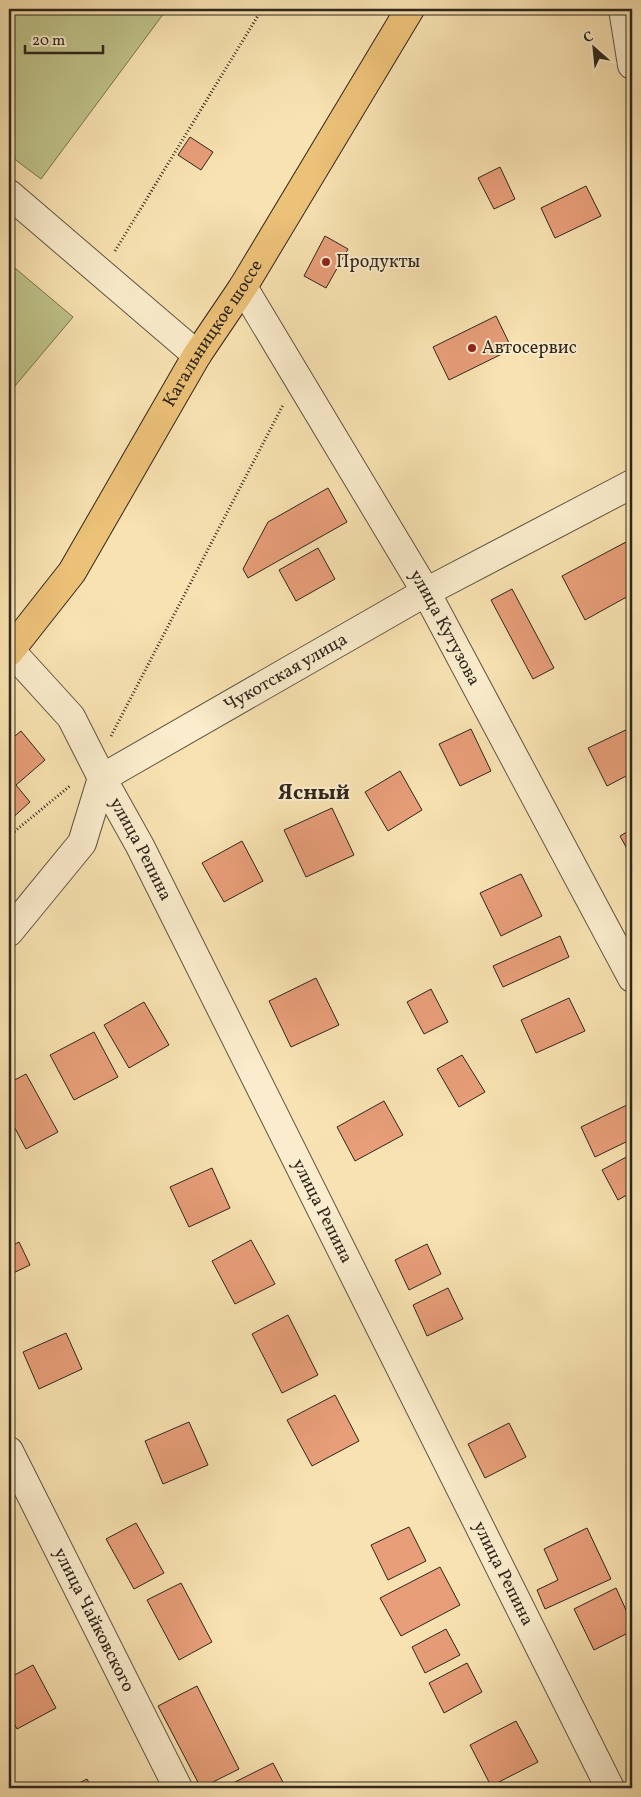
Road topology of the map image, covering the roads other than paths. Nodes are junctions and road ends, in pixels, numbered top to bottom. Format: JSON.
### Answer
{"nodes":[{"id":1,"x":410,"y":9,"type":"edge"},
{"id":2,"x":623,"y":9,"type":"edge"},
{"id":3,"x":632,"y":65,"type":"edge"},
{"id":4,"x":9,"y":194,"type":"edge"},
{"id":5,"x":243,"y":287,"type":"junction"},
{"id":6,"x":197,"y":355,"type":"junction"},
{"id":7,"x":632,"y":484,"type":"edge"},
{"id":8,"x":426,"y":592,"type":"junction"},
{"id":9,"x":10,"y":651,"type":"edge"},
{"id":10,"x":99,"y":771,"type":"junction"},
{"id":11,"x":9,"y":932,"type":"edge"},
{"id":12,"x":632,"y":978,"type":"edge"},
{"id":13,"x":9,"y":1451,"type":"edge"},
{"id":14,"x":178,"y":1788,"type":"edge"},
{"id":15,"x":610,"y":1788,"type":"edge"}],
"edges":[{"from":1,"to":5,"type":"main road","name":"Кагальницкое шоссе"},
{"from":2,"to":3,"type":"street"},
{"from":4,"to":6,"type":"street"},
{"from":5,"to":6,"type":"main road","name":"Кагальницкое шоссе"},
{"from":5,"to":8,"type":"street","name":"улица Кутузова"},
{"from":6,"to":9,"type":"main road","name":"Кагальницкое шоссе"},
{"from":7,"to":8,"type":"street","name":"Чукотская улица"},
{"from":8,"to":10,"type":"street","name":"Чукотская улица"},
{"from":8,"to":12,"type":"street","name":"улица Кутузова"},
{"from":9,"to":10,"type":"street","name":"улица Репина"},
{"from":10,"to":11,"type":"street"},
{"from":10,"to":15,"type":"street","name":"улица Репина"},
{"from":13,"to":14,"type":"street","name":"улица Чайковского"}]}
